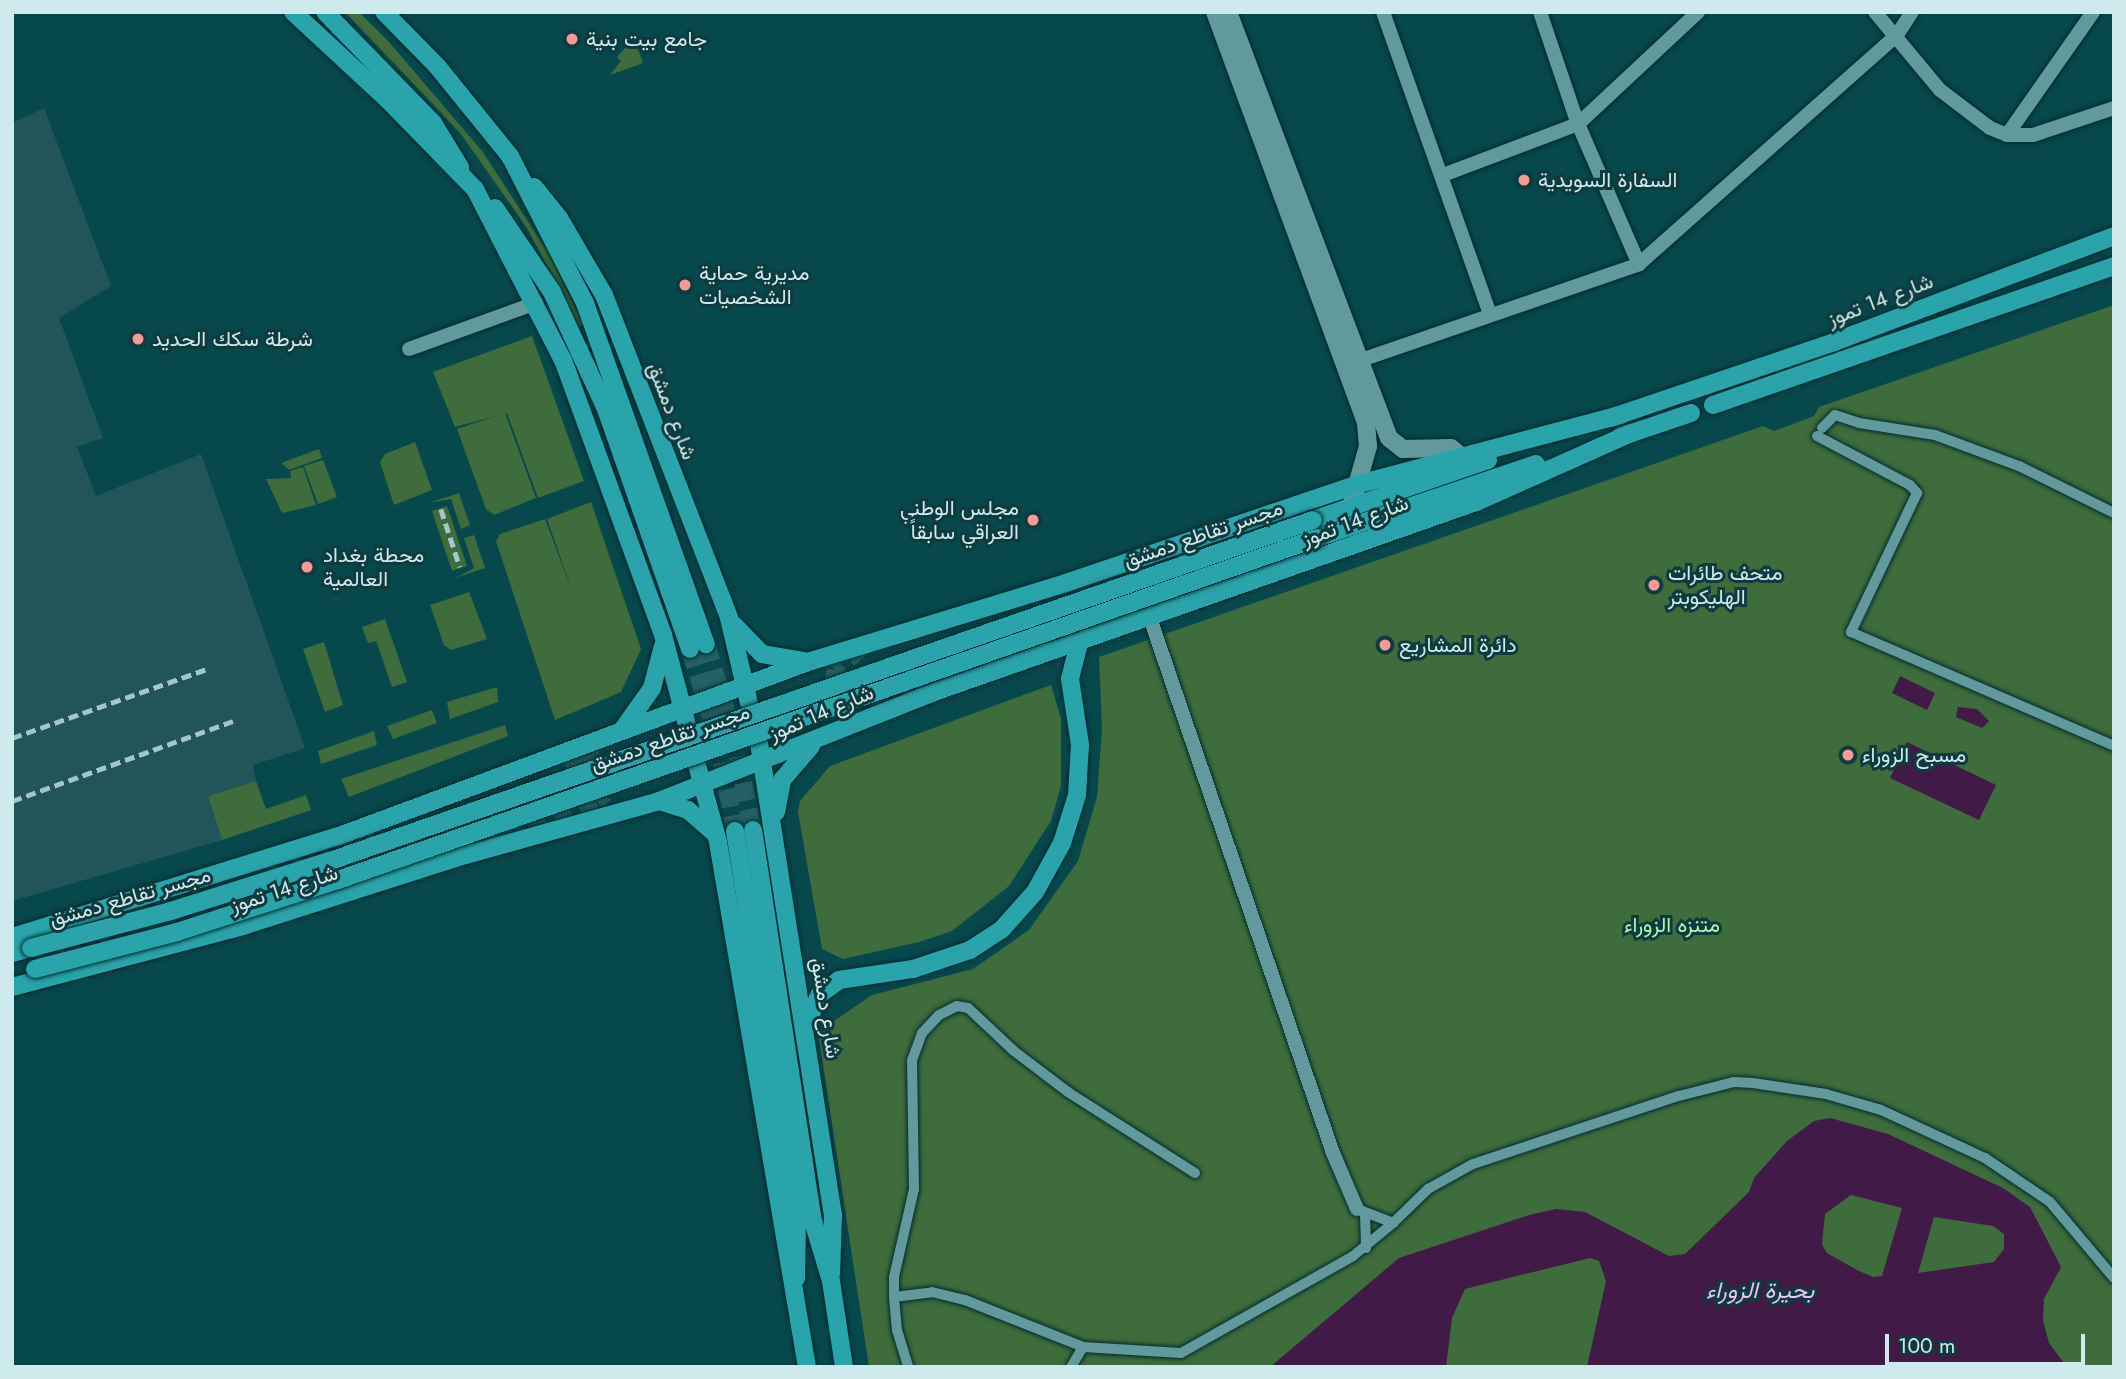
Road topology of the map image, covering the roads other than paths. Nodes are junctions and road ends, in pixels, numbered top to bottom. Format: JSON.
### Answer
{"nodes":[{"id":1,"x":293,"y":12,"type":"edge"},
{"id":2,"x":325,"y":12,"type":"edge"},
{"id":3,"x":384,"y":12,"type":"edge"},
{"id":4,"x":1215,"y":12,"type":"edge"},
{"id":5,"x":1228,"y":12,"type":"edge"},
{"id":6,"x":1383,"y":12,"type":"edge"},
{"id":7,"x":1540,"y":12,"type":"edge"},
{"id":8,"x":1699,"y":12,"type":"edge"},
{"id":9,"x":1875,"y":12,"type":"edge"},
{"id":10,"x":1912,"y":12,"type":"edge"},
{"id":11,"x":2094,"y":12,"type":"edge"},
{"id":12,"x":1897,"y":35,"type":"junction"},
{"id":13,"x":2114,"y":108,"type":"edge"},
{"id":14,"x":1578,"y":124,"type":"junction"},
{"id":15,"x":2007,"y":135,"type":"junction"},
{"id":16,"x":510,"y":156,"type":"junction"},
{"id":17,"x":462,"y":172,"type":"junction"},
{"id":18,"x":1443,"y":176,"type":"junction"},
{"id":19,"x":475,"y":189,"type":"junction"},
{"id":20,"x":2114,"y":236,"type":"edge"},
{"id":21,"x":1639,"y":264,"type":"junction"},
{"id":22,"x":2114,"y":265,"type":"edge"},
{"id":23,"x":537,"y":303,"type":"junction"},
{"id":24,"x":1490,"y":314,"type":"junction"},
{"id":25,"x":1834,"y":342,"type":"junction"},
{"id":26,"x":409,"y":349,"type":"dead end"},
{"id":27,"x":1358,"y":361,"type":"junction"},
{"id":28,"x":1841,"y":361,"type":"junction"},
{"id":29,"x":1713,"y":405,"type":"dead end"},
{"id":30,"x":1692,"y":412,"type":"dead end"},
{"id":31,"x":1620,"y":415,"type":"junction"},
{"id":32,"x":1631,"y":433,"type":"junction"},
{"id":33,"x":1461,"y":456,"type":"junction"},
{"id":34,"x":1480,"y":462,"type":"junction"},
{"id":35,"x":1488,"y":480,"type":"junction"},
{"id":36,"x":1359,"y":484,"type":"junction"},
{"id":37,"x":1476,"y":502,"type":"junction"},
{"id":38,"x":1351,"y":507,"type":"junction"},
{"id":39,"x":2114,"y":513,"type":"edge"},
{"id":40,"x":1315,"y":529,"type":"junction"},
{"id":41,"x":729,"y":618,"type":"junction"},
{"id":42,"x":1150,"y":618,"type":"junction"},
{"id":43,"x":663,"y":635,"type":"junction"},
{"id":44,"x":1079,"y":644,"type":"junction"},
{"id":45,"x":811,"y":661,"type":"junction"},
{"id":46,"x":747,"y":694,"type":"junction"},
{"id":47,"x":684,"y":717,"type":"junction"},
{"id":48,"x":621,"y":732,"type":"junction"},
{"id":49,"x":817,"y":740,"type":"junction"},
{"id":50,"x":759,"y":743,"type":"dead end"},
{"id":51,"x":2114,"y":746,"type":"edge"},
{"id":52,"x":762,"y":762,"type":"junction"},
{"id":53,"x":697,"y":765,"type":"dead end"},
{"id":54,"x":702,"y":785,"type":"junction"},
{"id":55,"x":659,"y":802,"type":"junction"},
{"id":56,"x":775,"y":826,"type":"junction"},
{"id":57,"x":718,"y":842,"type":"junction"},
{"id":58,"x":12,"y":937,"type":"edge"},
{"id":59,"x":12,"y":953,"type":"edge"},
{"id":60,"x":12,"y":975,"type":"edge"},
{"id":61,"x":12,"y":987,"type":"edge"},
{"id":62,"x":806,"y":1026,"type":"junction"},
{"id":63,"x":1195,"y":1173,"type":"dead end"},
{"id":64,"x":1361,"y":1212,"type":"junction"},
{"id":65,"x":1392,"y":1223,"type":"junction"},
{"id":66,"x":1366,"y":1248,"type":"junction"},
{"id":67,"x":2114,"y":1278,"type":"edge"},
{"id":68,"x":831,"y":1281,"type":"junction"},
{"id":69,"x":795,"y":1288,"type":"junction"},
{"id":70,"x":894,"y":1297,"type":"junction"},
{"id":71,"x":1083,"y":1347,"type":"junction"},
{"id":72,"x":807,"y":1367,"type":"edge"},
{"id":73,"x":844,"y":1367,"type":"edge"},
{"id":74,"x":908,"y":1367,"type":"edge"},
{"id":75,"x":1071,"y":1367,"type":"edge"}],
"edges":[{"from":1,"to":17,"type":"main road","name":"شارع دمشق"},
{"from":2,"to":17,"type":"main road"},
{"from":3,"to":16,"type":"main road","name":"شارع دمشق"},
{"from":4,"to":36,"type":"street"},
{"from":5,"to":27,"type":"street"},
{"from":6,"to":18,"type":"street"},
{"from":7,"to":14,"type":"street"},
{"from":8,"to":14,"type":"street"},
{"from":9,"to":12,"type":"street"},
{"from":10,"to":12,"type":"street"},
{"from":11,"to":15,"type":"street"},
{"from":12,"to":15,"type":"street"},
{"from":12,"to":21,"type":"street"},
{"from":13,"to":15,"type":"street"},
{"from":14,"to":18,"type":"street"},
{"from":14,"to":21,"type":"street"},
{"from":16,"to":19,"type":"main road","name":"شارع دمشق"},
{"from":16,"to":41,"type":"main road","name":"شارع دمشق"},
{"from":17,"to":19,"type":"main road","name":"شارع دمشق"},
{"from":18,"to":24,"type":"street"},
{"from":19,"to":23,"type":"main road","name":"شارع دمشق"},
{"from":20,"to":25,"type":"main road","name":"شارع 14 تموز"},
{"from":21,"to":24,"type":"street"},
{"from":22,"to":28,"type":"main road","name":"شارع 14 تموز"},
{"from":23,"to":26,"type":"street"},
{"from":23,"to":43,"type":"main road","name":"شارع دمشق"},
{"from":24,"to":27,"type":"street"},
{"from":25,"to":28,"type":"main road"},
{"from":25,"to":31,"type":"main road","name":"شارع 14 تموز"},
{"from":27,"to":33,"type":"street"},
{"from":28,"to":29,"type":"main road","name":"شارع 14 تموز"},
{"from":30,"to":32,"type":"main road","name":"شارع 14 تموز"},
{"from":31,"to":33,"type":"main road","name":"شارع 14 تموز"},
{"from":31,"to":34,"type":"main road","name":"شارع 14 تموز"},
{"from":32,"to":35,"type":"main road","name":"شارع 14 تموز"},
{"from":32,"to":37,"type":"main road","name":"شارع 14 تموز"},
{"from":33,"to":34,"type":"main road"},
{"from":33,"to":36,"type":"main road","name":"شارع 14 تموز"},
{"from":34,"to":35,"type":"main road"},
{"from":34,"to":38,"type":"main road","name":"شارع 14 تموز"},
{"from":35,"to":37,"type":"main road"},
{"from":35,"to":40,"type":"main road","name":"شارع 14 تموز"},
{"from":36,"to":38,"type":"street"},
{"from":36,"to":45,"type":"main road","name":"شارع 14 تموز"},
{"from":37,"to":42,"type":"main road","name":"شارع 14 تموز"},
{"from":38,"to":40,"type":"main road","name":"شارع 14 تموز"},
{"from":39,"to":51,"type":"street"},
{"from":40,"to":59,"type":"main road","name":"مجسر تقاطع دمشق","bridge":true},
{"from":40,"to":60,"type":"main road","name":"مجسر تقاطع دمشق","bridge":true},
{"from":41,"to":45,"type":"main road"},
{"from":41,"to":46,"type":"main road","name":"شارع دمشق"},
{"from":42,"to":44,"type":"main road","name":"شارع 14 تموز"},
{"from":42,"to":64,"type":"street"},
{"from":43,"to":47,"type":"main road","name":"شارع دمشق"},
{"from":43,"to":48,"type":"main road"},
{"from":44,"to":49,"type":"main road","name":"شارع 14 تموز"},
{"from":44,"to":62,"type":"main road"},
{"from":45,"to":46,"type":"main road","name":"شارع 14 تموز"},
{"from":46,"to":47,"type":"main road","name":"شارع 14 تموز"},
{"from":47,"to":48,"type":"main road","name":"شارع 14 تموز"},
{"from":48,"to":58,"type":"main road","name":"شارع 14 تموز"},
{"from":49,"to":52,"type":"main road","name":"شارع 14 تموز"},
{"from":49,"to":56,"type":"main road"},
{"from":50,"to":52,"type":"main road","name":"شارع دمشق"},
{"from":52,"to":54,"type":"main road","name":"شارع 14 تموز"},
{"from":52,"to":56,"type":"main road","name":"شارع دمشق"},
{"from":53,"to":54,"type":"main road","name":"شارع دمشق"},
{"from":54,"to":55,"type":"main road","name":"شارع 14 تموز"},
{"from":54,"to":57,"type":"main road","name":"شارع دمشق"},
{"from":55,"to":57,"type":"main road"},
{"from":55,"to":61,"type":"main road","name":"شارع 14 تموز"},
{"from":56,"to":62,"type":"main road","name":"شارع دمشق"},
{"from":57,"to":69,"type":"main road","name":"شارع دمشق"},
{"from":62,"to":68,"type":"main road","name":"شارع دمشق"},
{"from":63,"to":70,"type":"street"},
{"from":64,"to":65,"type":"street"},
{"from":64,"to":66,"type":"street"},
{"from":65,"to":66,"type":"street"},
{"from":65,"to":67,"type":"street"},
{"from":66,"to":71,"type":"street"},
{"from":68,"to":69,"type":"main road","name":"شارع دمشق"},
{"from":68,"to":73,"type":"main road","name":"شارع دمشق"},
{"from":69,"to":72,"type":"main road","name":"شارع دمشق"},
{"from":70,"to":71,"type":"street"},
{"from":70,"to":74,"type":"street"},
{"from":71,"to":75,"type":"street"}]}
